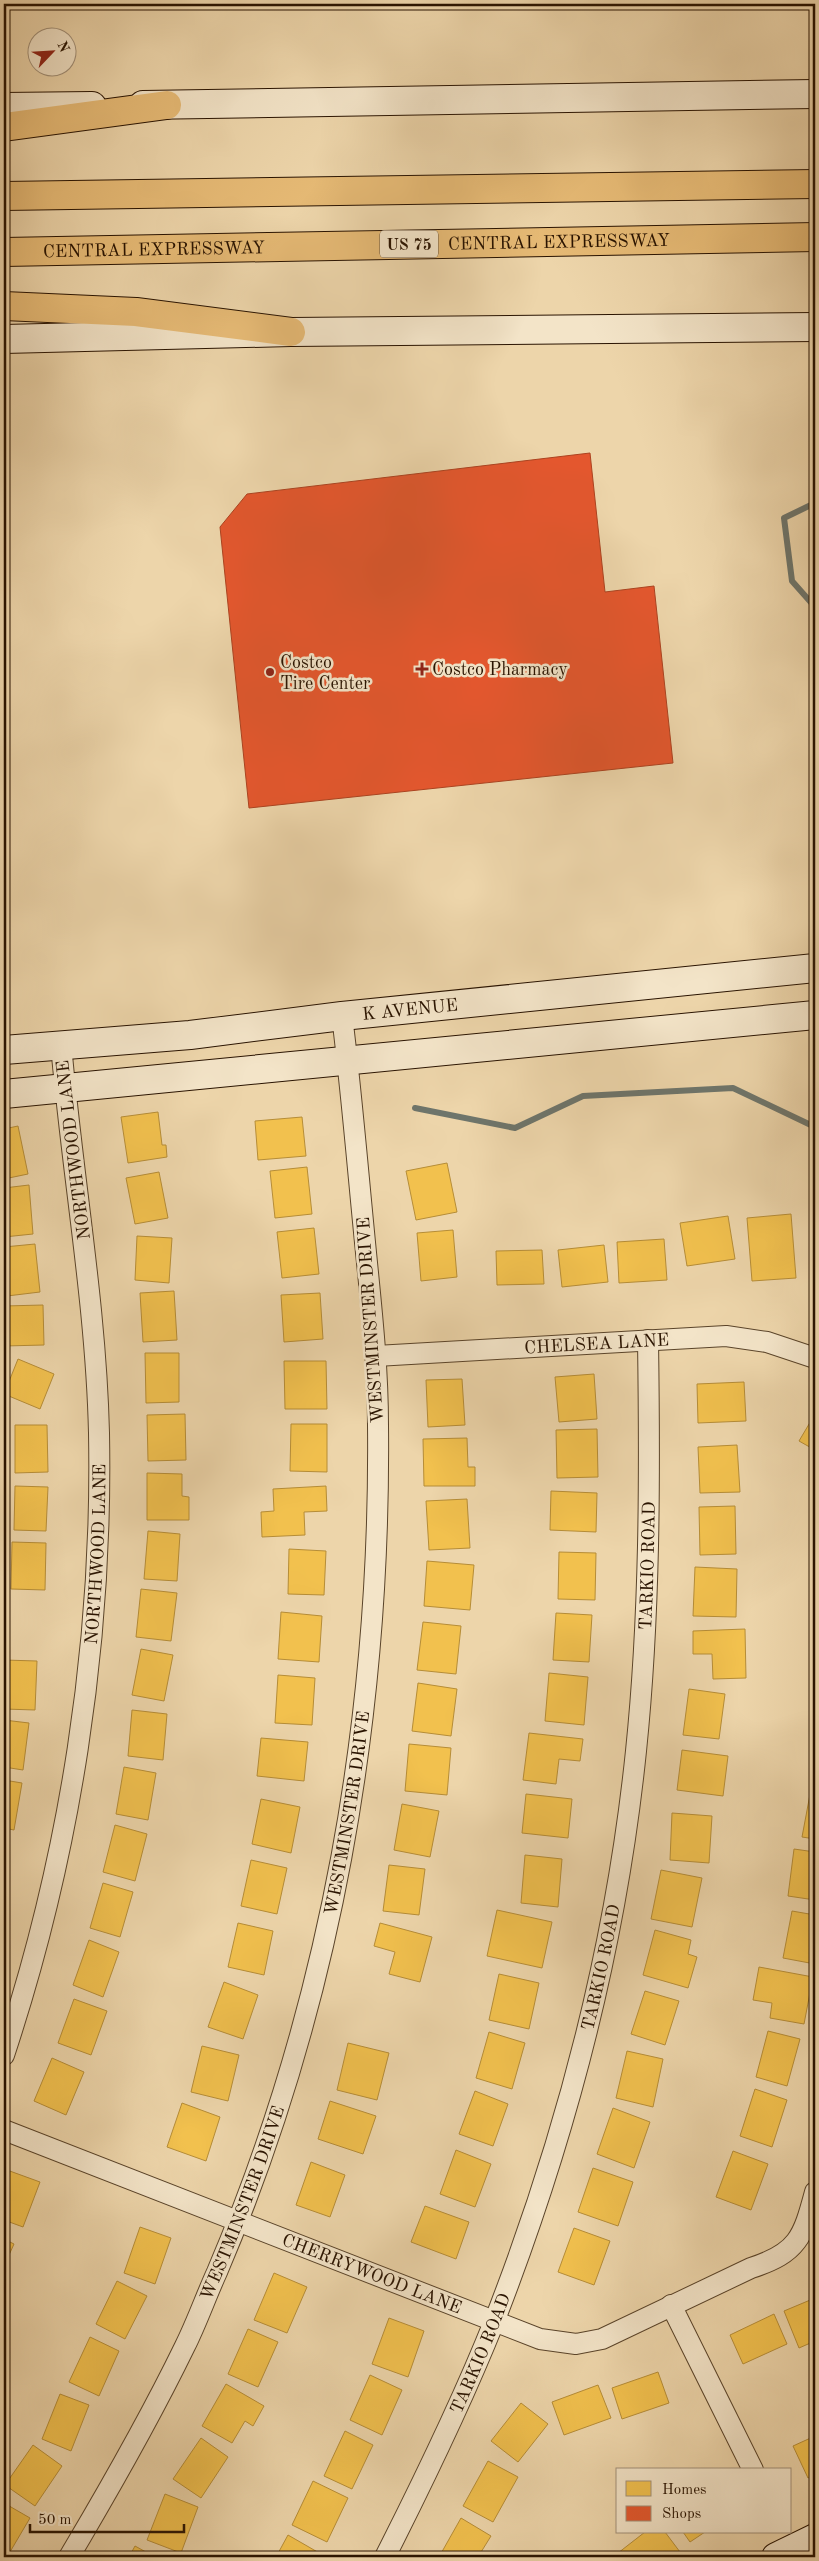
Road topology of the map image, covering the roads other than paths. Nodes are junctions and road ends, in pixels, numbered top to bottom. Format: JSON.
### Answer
{"nodes":[{"id":1,"x":815,"y":94,"type":"edge"},
{"id":2,"x":167,"y":105,"type":"junction"},
{"id":3,"x":4,"y":107,"type":"edge"},
{"id":4,"x":4,"y":127,"type":"edge"},
{"id":5,"x":815,"y":184,"type":"edge"},
{"id":6,"x":4,"y":196,"type":"edge"},
{"id":7,"x":815,"y":238,"type":"edge"},
{"id":8,"x":4,"y":252,"type":"edge"},
{"id":9,"x":4,"y":306,"type":"edge"},
{"id":10,"x":815,"y":327,"type":"edge"},
{"id":11,"x":292,"y":332,"type":"junction"},
{"id":12,"x":4,"y":338,"type":"edge"},
{"id":13,"x":815,"y":968,"type":"edge"},
{"id":14,"x":342,"y":1016,"type":"junction"},
{"id":15,"x":815,"y":1016,"type":"edge"},
{"id":16,"x":61,"y":1044,"type":"junction"},
{"id":17,"x":4,"y":1050,"type":"edge"},
{"id":18,"x":348,"y":1061,"type":"junction"},
{"id":19,"x":64,"y":1087,"type":"junction"},
{"id":20,"x":4,"y":1094,"type":"edge"},
{"id":21,"x":648,"y":1340,"type":"junction"},
{"id":22,"x":376,"y":1356,"type":"junction"},
{"id":23,"x":815,"y":1358,"type":"edge"},
{"id":24,"x":4,"y":2055,"type":"edge"},
{"id":25,"x":4,"y":2130,"type":"edge"},
{"id":26,"x":815,"y":2192,"type":"edge"},
{"id":27,"x":238,"y":2222,"type":"junction"},
{"id":28,"x":671,"y":2305,"type":"junction"},
{"id":29,"x":494,"y":2321,"type":"junction"},
{"id":30,"x":752,"y":2468,"type":"edge"},
{"id":31,"x":69,"y":2557,"type":"edge"},
{"id":32,"x":385,"y":2557,"type":"edge"}],
"edges":[{"from":1,"to":2,"type":"main road"},
{"from":2,"to":3,"type":"main road"},
{"from":2,"to":4,"type":"highway"},
{"from":5,"to":6,"type":"highway"},
{"from":7,"to":8,"type":"highway","name":"CENTRAL EXPRESSWAY","number":"US 75"},
{"from":9,"to":11,"type":"highway"},
{"from":10,"to":11,"type":"main road"},
{"from":11,"to":12,"type":"main road"},
{"from":13,"to":14,"type":"main road","name":"K AVENUE"},
{"from":14,"to":16,"type":"main road","name":"K AVENUE"},
{"from":14,"to":18,"type":"street","name":"WESTMINSTER DRIVE"},
{"from":15,"to":18,"type":"main road"},
{"from":16,"to":17,"type":"main road","name":"K AVENUE"},
{"from":16,"to":19,"type":"street","name":"NORTHWOOD LANE"},
{"from":18,"to":19,"type":"main road"},
{"from":18,"to":22,"type":"street","name":"WESTMINSTER DRIVE"},
{"from":19,"to":20,"type":"main road"},
{"from":19,"to":24,"type":"street","name":"NORTHWOOD LANE"},
{"from":21,"to":22,"type":"street","name":"CHELSEA LANE"},
{"from":21,"to":23,"type":"street","name":"CHELSEA LANE"},
{"from":21,"to":29,"type":"street","name":"TARKIO ROAD"},
{"from":22,"to":27,"type":"street","name":"WESTMINSTER DRIVE"},
{"from":25,"to":27,"type":"street","name":"CHERRYWOOD LANE"},
{"from":26,"to":28,"type":"street","name":"CHERRYWOOD LANE"},
{"from":27,"to":29,"type":"street","name":"CHERRYWOOD LANE"},
{"from":27,"to":31,"type":"street","name":"WESTMINSTER DRIVE"},
{"from":28,"to":29,"type":"street","name":"CHERRYWOOD LANE"},
{"from":28,"to":30,"type":"street"},
{"from":29,"to":32,"type":"street","name":"TARKIO ROAD"}]}
